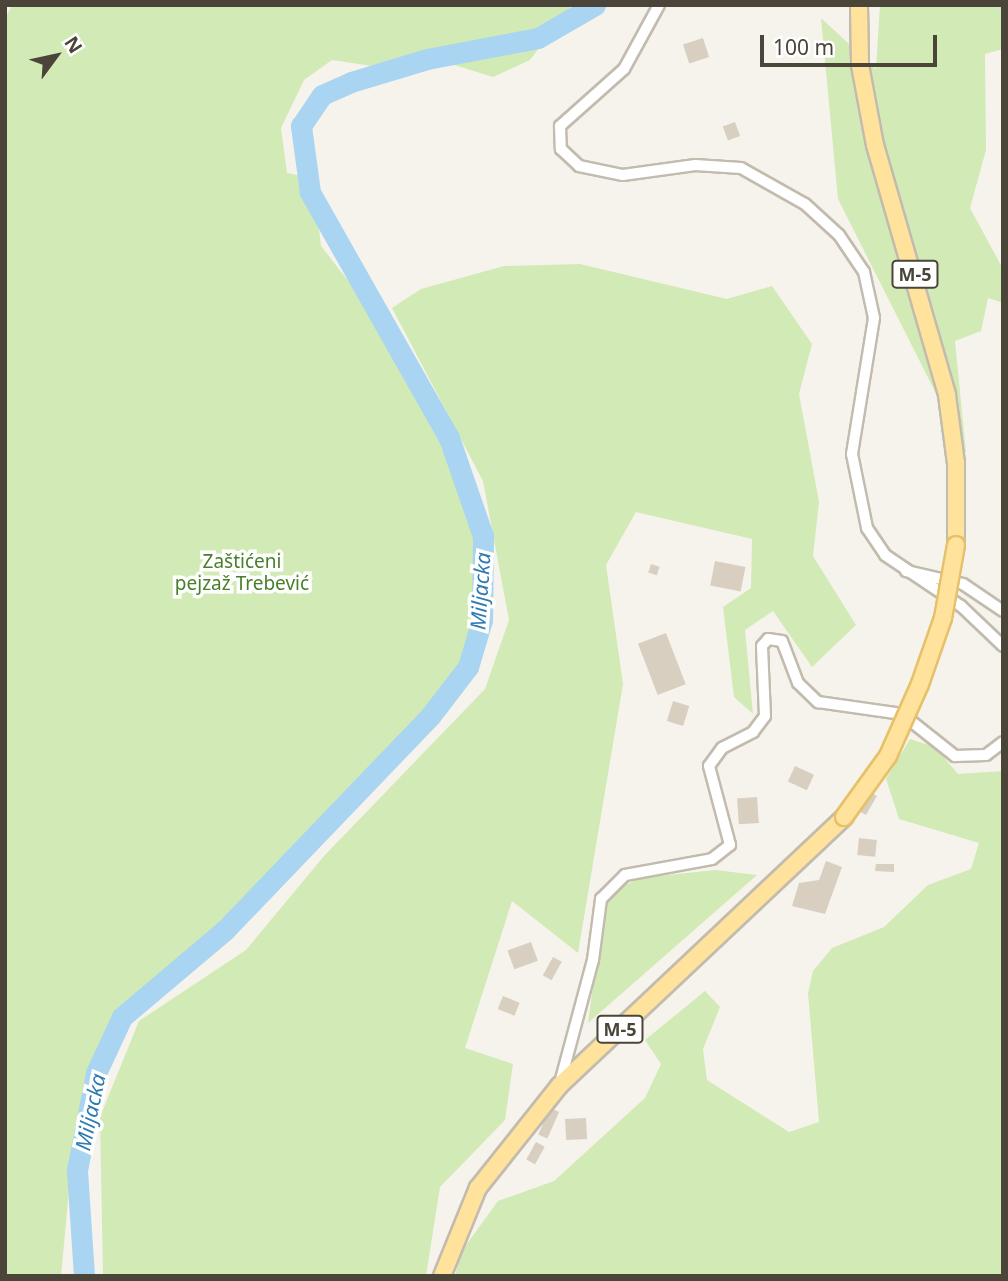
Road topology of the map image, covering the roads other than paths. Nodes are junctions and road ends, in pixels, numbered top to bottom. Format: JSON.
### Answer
{"nodes":[{"id":1,"x":659,"y":5,"type":"edge"},
{"id":2,"x":859,"y":5,"type":"edge"},
{"id":3,"x":903,"y":571,"type":"junction"},
{"id":4,"x":1003,"y":611,"type":"edge"},
{"id":5,"x":1003,"y":646,"type":"edge"},
{"id":6,"x":1003,"y":742,"type":"edge"},
{"id":7,"x":571,"y":1037,"type":"junction"},
{"id":8,"x":593,"y":1054,"type":"junction"},
{"id":9,"x":559,"y":1086,"type":"junction"},
{"id":10,"x":442,"y":1276,"type":"edge"}],
"edges":[{"from":1,"to":3,"type":"street"},
{"from":2,"to":8,"type":"main road","number":"M-5","bridge":true},
{"from":3,"to":4,"type":"street"},
{"from":3,"to":5,"type":"street"},
{"from":6,"to":7,"type":"street"},
{"from":7,"to":8,"type":"street"},
{"from":7,"to":9,"type":"street"},
{"from":8,"to":9,"type":"main road","number":"M-5"},
{"from":9,"to":10,"type":"main road","number":"M-5"}]}
